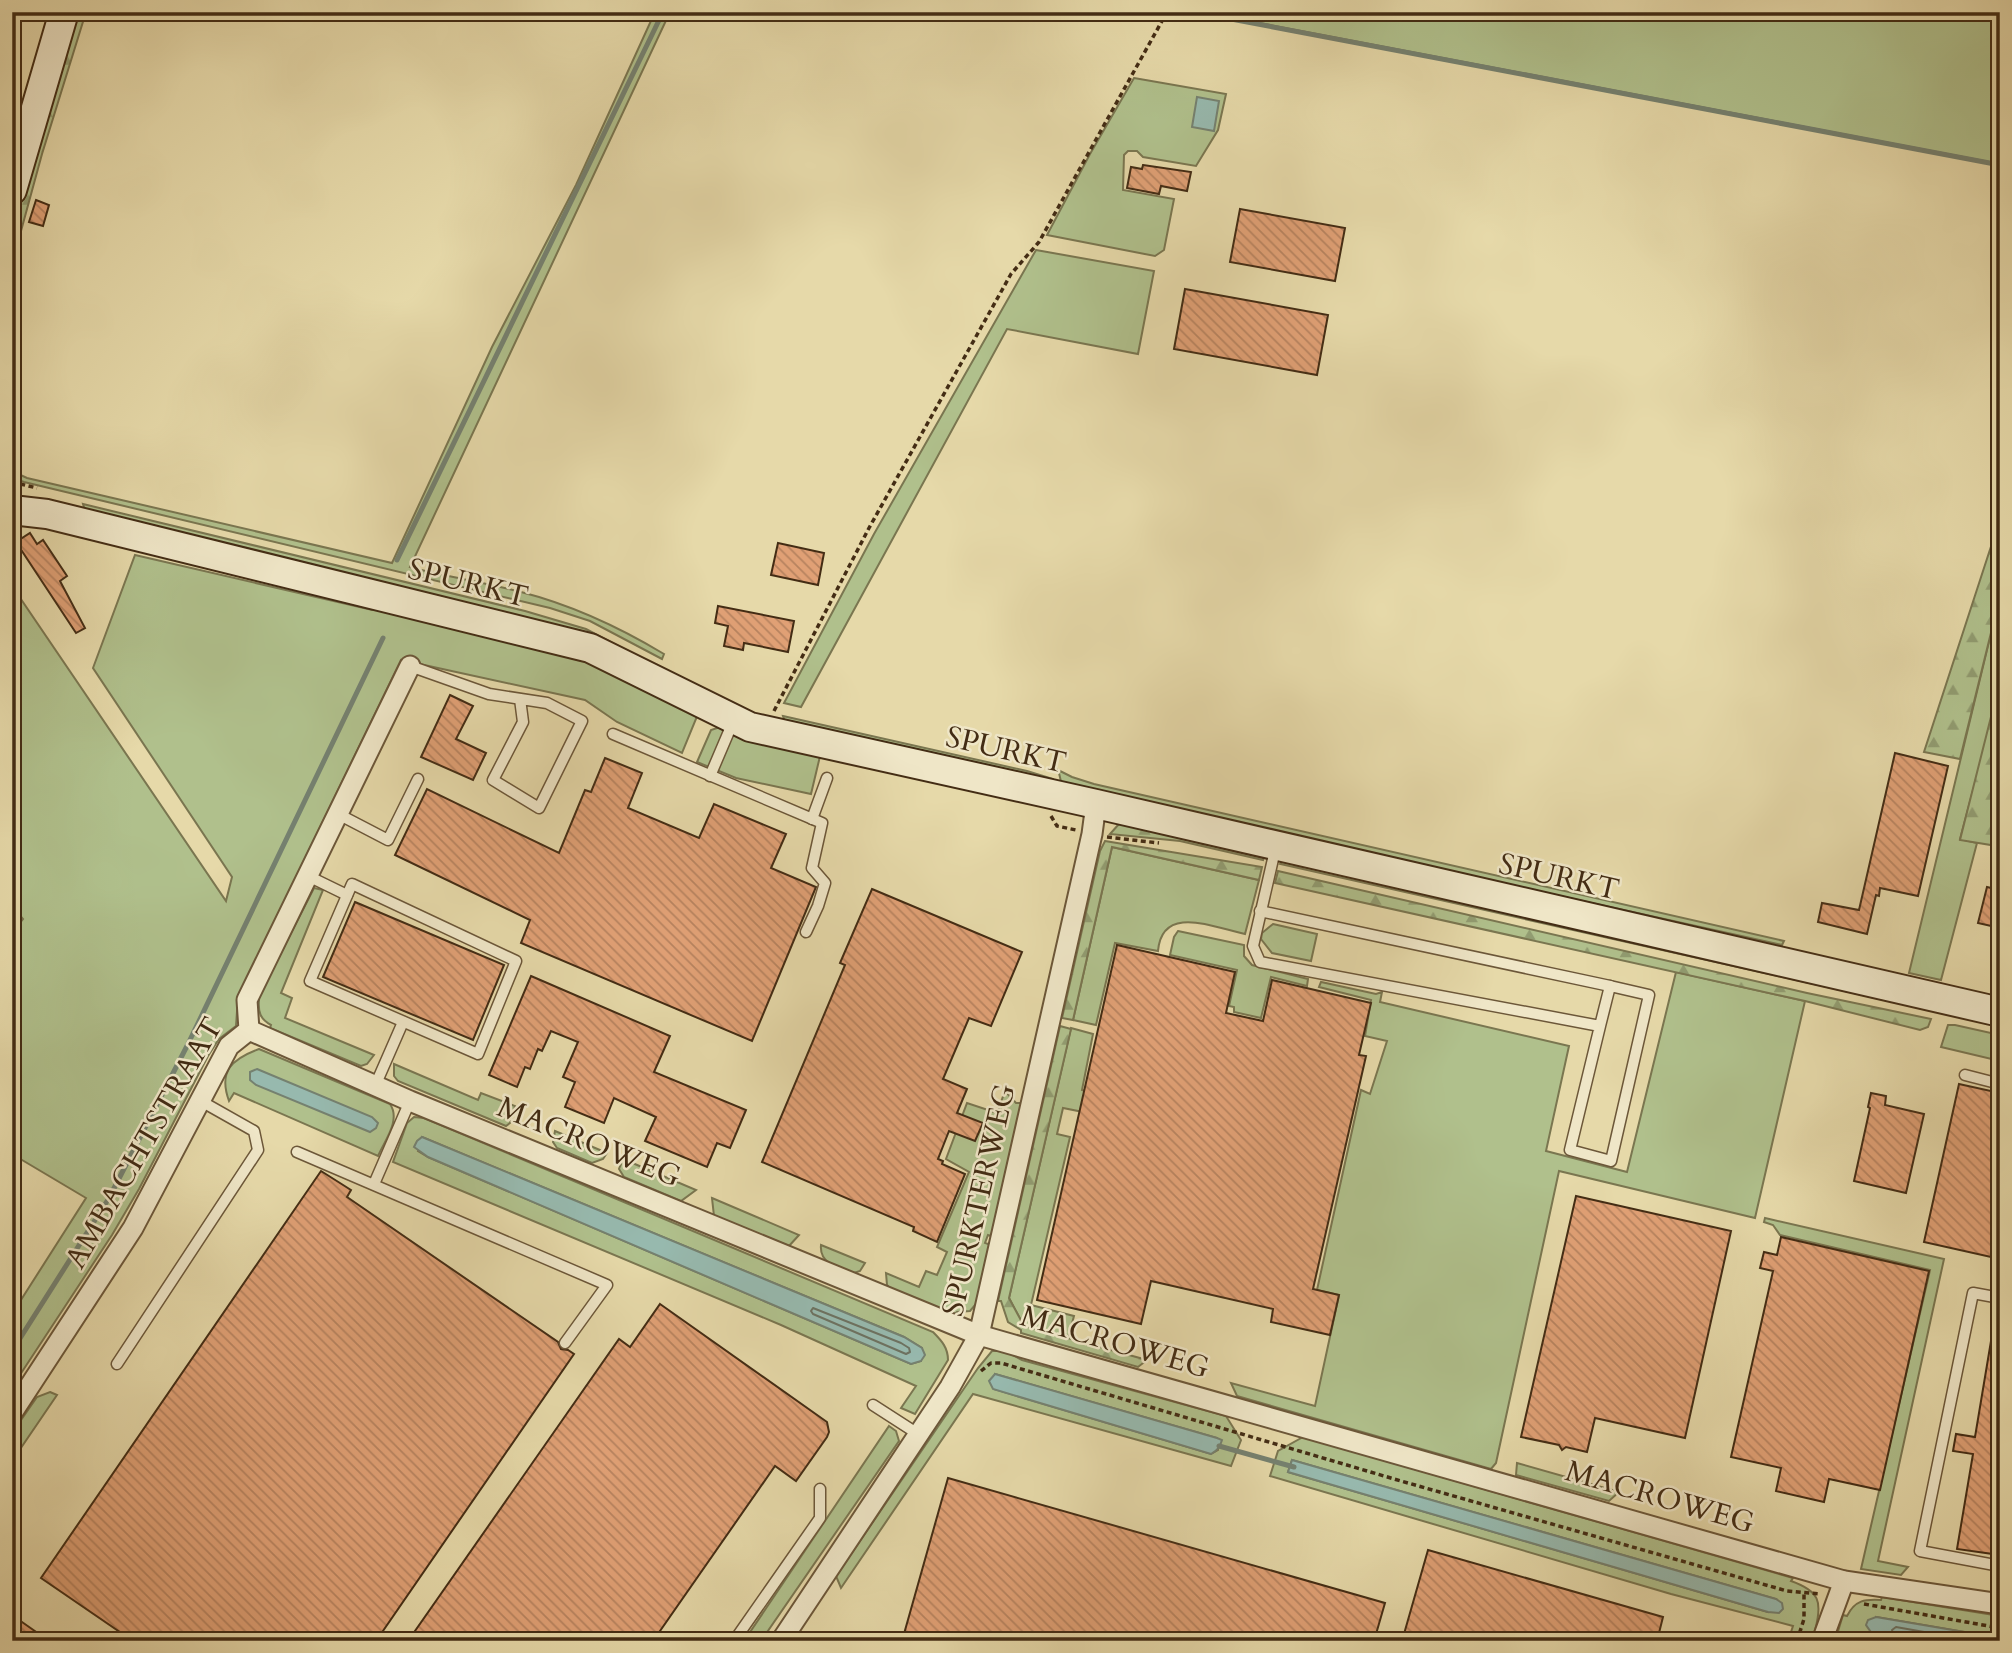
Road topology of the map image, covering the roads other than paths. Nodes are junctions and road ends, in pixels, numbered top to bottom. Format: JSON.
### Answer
{"nodes":[{"id":1,"x":64,"y":12,"type":"edge"},
{"id":2,"x":12,"y":190,"type":"edge"},
{"id":3,"x":12,"y":510,"type":"edge"},
{"id":4,"x":410,"y":666,"type":"joint"},
{"id":5,"x":520,"y":699,"type":"junction"},
{"id":6,"x":734,"y":720,"type":"junction"},
{"id":7,"x":613,"y":734,"type":"dead end"},
{"id":8,"x":710,"y":776,"type":"junction"},
{"id":9,"x":827,"y":778,"type":"dead end"},
{"id":10,"x":418,"y":779,"type":"dead end"},
{"id":11,"x":1096,"y":804,"type":"junction"},
{"id":12,"x":338,"y":814,"type":"junction"},
{"id":13,"x":812,"y":819,"type":"junction"},
{"id":14,"x":1276,"y":846,"type":"junction"},
{"id":15,"x":308,"y":876,"type":"junction"},
{"id":16,"x":347,"y":895,"type":"junction"},
{"id":17,"x":1260,"y":911,"type":"junction"},
{"id":18,"x":806,"y":932,"type":"dead end"},
{"id":19,"x":1611,"y":986,"type":"junction"},
{"id":20,"x":2000,"y":1012,"type":"edge"},
{"id":21,"x":404,"y":1022,"type":"junction"},
{"id":22,"x":1600,"y":1026,"type":"junction"},
{"id":23,"x":249,"y":1030,"type":"junction"},
{"id":24,"x":1965,"y":1075,"type":"dead end"},
{"id":25,"x":2000,"y":1084,"type":"edge"},
{"id":26,"x":375,"y":1086,"type":"junction"},
{"id":27,"x":199,"y":1100,"type":"junction"},
{"id":28,"x":410,"y":1101,"type":"junction"},
{"id":29,"x":297,"y":1152,"type":"dead end"},
{"id":30,"x":374,"y":1184,"type":"junction"},
{"id":31,"x":2000,"y":1298,"type":"edge"},
{"id":32,"x":979,"y":1335,"type":"junction"},
{"id":33,"x":565,"y":1343,"type":"dead end"},
{"id":34,"x":117,"y":1364,"type":"dead end"},
{"id":35,"x":873,"y":1405,"type":"dead end"},
{"id":36,"x":12,"y":1413,"type":"edge"},
{"id":37,"x":918,"y":1434,"type":"junction"},
{"id":38,"x":820,"y":1489,"type":"dead end"},
{"id":39,"x":2000,"y":1566,"type":"edge"},
{"id":40,"x":1842,"y":1588,"type":"junction"},
{"id":41,"x":2000,"y":1604,"type":"edge"},
{"id":42,"x":734,"y":1641,"type":"edge"},
{"id":43,"x":780,"y":1641,"type":"edge"},
{"id":44,"x":1822,"y":1641,"type":"edge"}],
"edges":[{"from":1,"to":2,"type":"street"},
{"from":3,"to":6,"type":"street","name":"SPURKT"},
{"from":4,"to":5,"type":"lane"},
{"from":4,"to":12,"type":"street","name":"AMBACHTSTRAAT"},
{"from":5,"to":5,"type":"lane"},
{"from":6,"to":8,"type":"lane"},
{"from":6,"to":11,"type":"street","name":"SPURKT"},
{"from":7,"to":8,"type":"lane"},
{"from":8,"to":13,"type":"lane"},
{"from":9,"to":13,"type":"lane"},
{"from":10,"to":12,"type":"lane"},
{"from":11,"to":14,"type":"street","name":"SPURKT"},
{"from":11,"to":32,"type":"street","name":"SPURKTERWEG"},
{"from":12,"to":15,"type":"street","name":"AMBACHTSTRAAT"},
{"from":13,"to":18,"type":"lane"},
{"from":14,"to":17,"type":"lane"},
{"from":14,"to":20,"type":"street","name":"SPURKT"},
{"from":15,"to":16,"type":"lane"},
{"from":15,"to":23,"type":"street","name":"AMBACHTSTRAAT"},
{"from":16,"to":21,"type":"lane"},
{"from":16,"to":21,"type":"lane"},
{"from":17,"to":19,"type":"lane"},
{"from":17,"to":22,"type":"lane"},
{"from":19,"to":22,"type":"lane"},
{"from":19,"to":22,"type":"lane"},
{"from":21,"to":26,"type":"lane"},
{"from":23,"to":26,"type":"street","name":"MACROWEG"},
{"from":23,"to":27,"type":"street","name":"AMBACHTSTRAAT"},
{"from":24,"to":25,"type":"lane"},
{"from":26,"to":28,"type":"street","name":"MACROWEG"},
{"from":27,"to":34,"type":"lane"},
{"from":27,"to":36,"type":"street","name":"AMBACHTSTRAAT"},
{"from":28,"to":30,"type":"lane"},
{"from":28,"to":32,"type":"street","name":"MACROWEG"},
{"from":29,"to":30,"type":"lane"},
{"from":30,"to":33,"type":"lane"},
{"from":31,"to":39,"type":"lane"},
{"from":32,"to":37,"type":"street","name":"SPURKTERWEG"},
{"from":32,"to":40,"type":"street","name":"MACROWEG"},
{"from":35,"to":37,"type":"lane"},
{"from":37,"to":43,"type":"street","name":"SPURKTERWEG"},
{"from":38,"to":42,"type":"lane"},
{"from":40,"to":41,"type":"street","name":"MACROWEG"},
{"from":40,"to":44,"type":"street"}]}
